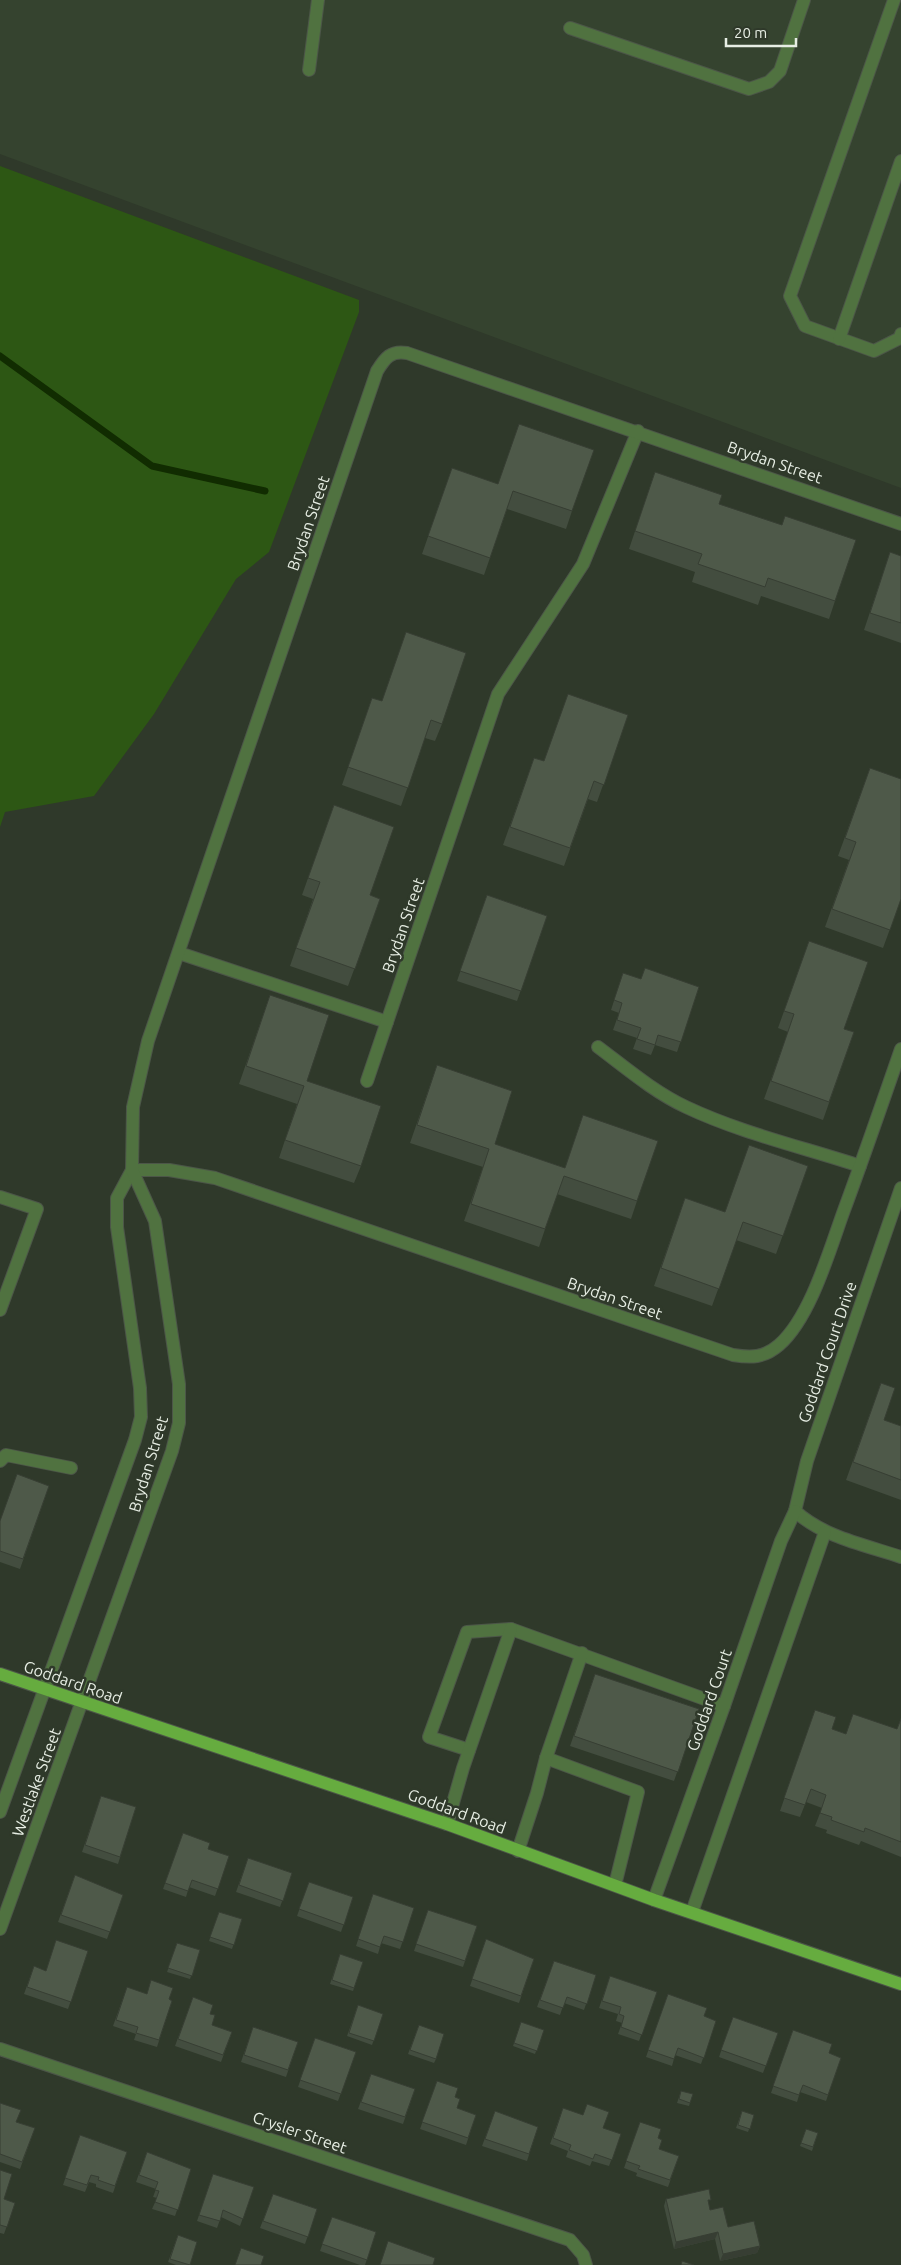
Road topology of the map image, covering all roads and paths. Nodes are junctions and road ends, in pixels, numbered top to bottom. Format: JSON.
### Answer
{"nodes":[{"id":1,"x":318,"y":0,"type":"edge"},
{"id":2,"x":804,"y":0,"type":"edge"},
{"id":3,"x":894,"y":0,"type":"edge"},
{"id":4,"x":570,"y":28,"type":"dead end"},
{"id":5,"x":309,"y":70,"type":"dead end"},
{"id":6,"x":901,"y":161,"type":"edge"},
{"id":7,"x":900,"y":336,"type":"edge"},
{"id":8,"x":840,"y":338,"type":"junction"},
{"id":9,"x":638,"y":431,"type":"junction"},
{"id":10,"x":901,"y":524,"type":"edge"},
{"id":11,"x":179,"y":953,"type":"junction"},
{"id":12,"x":386,"y":1022,"type":"junction"},
{"id":13,"x":598,"y":1047,"type":"dead end"},
{"id":14,"x":901,"y":1049,"type":"edge"},
{"id":15,"x":367,"y":1081,"type":"dead end"},
{"id":16,"x":860,"y":1166,"type":"junction"},
{"id":17,"x":132,"y":1170,"type":"junction"},
{"id":18,"x":901,"y":1188,"type":"edge"},
{"id":19,"x":0,"y":1197,"type":"edge"},
{"id":20,"x":0,"y":1310,"type":"edge"},
{"id":21,"x":0,"y":1461,"type":"edge"},
{"id":22,"x":71,"y":1468,"type":"dead end"},
{"id":23,"x":795,"y":1511,"type":"junction"},
{"id":24,"x":826,"y":1532,"type":"junction"},
{"id":25,"x":901,"y":1557,"type":"edge"},
{"id":26,"x":511,"y":1629,"type":"junction"},
{"id":27,"x":582,"y":1653,"type":"junction"},
{"id":28,"x":0,"y":1674,"type":"edge"},
{"id":29,"x":46,"y":1690,"type":"junction"},
{"id":30,"x":82,"y":1702,"type":"junction"},
{"id":31,"x":724,"y":1706,"type":"junction"},
{"id":32,"x":469,"y":1750,"type":"junction"},
{"id":33,"x":546,"y":1758,"type":"junction"},
{"id":34,"x":0,"y":1812,"type":"edge"},
{"id":35,"x":447,"y":1824,"type":"junction"},
{"id":36,"x":518,"y":1851,"type":"junction"},
{"id":37,"x":615,"y":1885,"type":"junction"},
{"id":38,"x":654,"y":1900,"type":"junction"},
{"id":39,"x":692,"y":1912,"type":"junction"},
{"id":40,"x":0,"y":1929,"type":"edge"},
{"id":41,"x":901,"y":1984,"type":"edge"},
{"id":42,"x":0,"y":2049,"type":"edge"},
{"id":43,"x":585,"y":2260,"type":"edge"}],
"edges":[{"from":1,"to":5,"type":"street"},
{"from":2,"to":4,"type":"street"},
{"from":3,"to":8,"type":"street"},
{"from":6,"to":8,"type":"street"},
{"from":7,"to":8,"type":"street"},
{"from":9,"to":10,"type":"street","name":"Brydan Street"},
{"from":9,"to":11,"type":"street","name":"Brydan Street"},
{"from":9,"to":12,"type":"street","name":"Brydan Street"},
{"from":11,"to":12,"type":"street"},
{"from":11,"to":17,"type":"street","name":"Brydan Street"},
{"from":12,"to":15,"type":"street","name":"Brydan Street"},
{"from":13,"to":16,"type":"street"},
{"from":14,"to":16,"type":"street","name":"Brydan Street"},
{"from":16,"to":17,"type":"street","name":"Brydan Street"},
{"from":17,"to":29,"type":"street","name":"Brydan Street"},
{"from":17,"to":30,"type":"street","name":"Brydan Street"},
{"from":18,"to":23,"type":"street","name":"Goddard Court Drive"},
{"from":19,"to":20,"type":"street"},
{"from":21,"to":22,"type":"street"},
{"from":23,"to":24,"type":"street"},
{"from":23,"to":31,"type":"street","name":"Goddard Court"},
{"from":24,"to":25,"type":"street"},
{"from":24,"to":39,"type":"street"},
{"from":26,"to":27,"type":"street"},
{"from":26,"to":32,"type":"street"},
{"from":26,"to":32,"type":"street"},
{"from":27,"to":31,"type":"street"},
{"from":27,"to":33,"type":"street"},
{"from":28,"to":29,"type":"main road","name":"Goddard Road"},
{"from":29,"to":30,"type":"main road","name":"Goddard Road"},
{"from":29,"to":34,"type":"street","name":"Westlake Street"},
{"from":30,"to":35,"type":"main road","name":"Goddard Road"},
{"from":30,"to":40,"type":"street","name":"Westlake Street"},
{"from":31,"to":38,"type":"street","name":"Goddard Court"},
{"from":32,"to":35,"type":"street"},
{"from":33,"to":36,"type":"street"},
{"from":33,"to":37,"type":"street"},
{"from":35,"to":36,"type":"main road","name":"Goddard Road"},
{"from":36,"to":37,"type":"main road","name":"Goddard Road"},
{"from":37,"to":38,"type":"main road","name":"Goddard Road"},
{"from":38,"to":39,"type":"main road","name":"Goddard Road"},
{"from":39,"to":41,"type":"main road","name":"Goddard Road"},
{"from":42,"to":43,"type":"street","name":"Crysler Street"}]}
